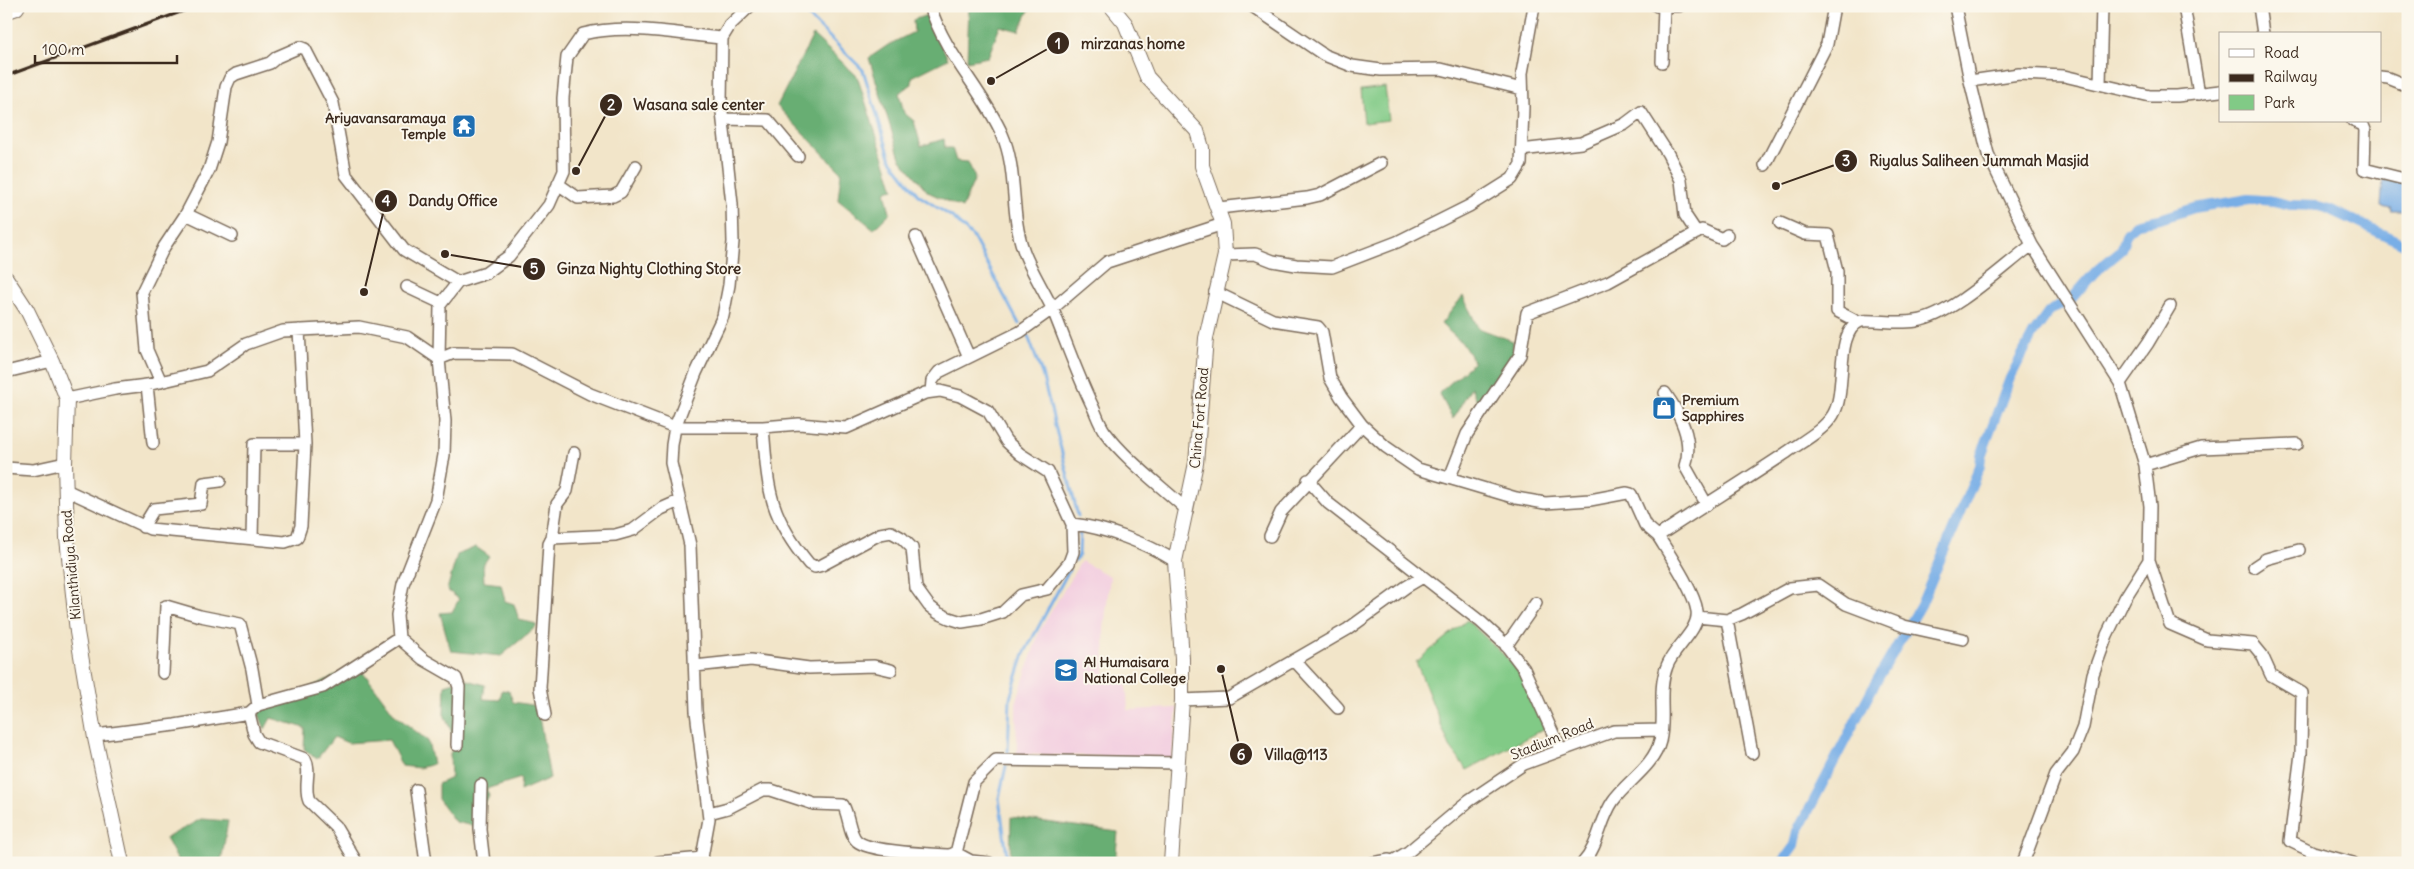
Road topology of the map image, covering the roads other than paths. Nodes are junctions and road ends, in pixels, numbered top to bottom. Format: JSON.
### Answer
{"nodes":[{"id":1,"x":15,"y":6,"type":"edge"},
{"id":2,"x":750,"y":6,"type":"edge"},
{"id":3,"x":930,"y":6,"type":"edge"},
{"id":4,"x":1111,"y":6,"type":"edge"},
{"id":5,"x":1252,"y":6,"type":"edge"},
{"id":6,"x":1534,"y":6,"type":"edge"},
{"id":7,"x":1679,"y":6,"type":"edge"},
{"id":8,"x":1834,"y":6,"type":"edge"},
{"id":9,"x":1955,"y":6,"type":"edge"},
{"id":10,"x":2102,"y":6,"type":"edge"},
{"id":11,"x":2184,"y":6,"type":"edge"},
{"id":12,"x":2259,"y":6,"type":"edge"},
{"id":13,"x":1660,"y":7,"type":"edge"},
{"id":14,"x":6,"y":9,"type":"edge"},
{"id":15,"x":2263,"y":32,"type":"edge"},
{"id":16,"x":722,"y":38,"type":"junction"},
{"id":17,"x":1662,"y":62,"type":"dead end"},
{"id":18,"x":2382,"y":77,"type":"edge"},
{"id":19,"x":1970,"y":81,"type":"junction"},
{"id":20,"x":2100,"y":84,"type":"junction"},
{"id":21,"x":2408,"y":86,"type":"edge"},
{"id":22,"x":1522,"y":88,"type":"junction"},
{"id":23,"x":2219,"y":91,"type":"edge"},
{"id":24,"x":2198,"y":94,"type":"junction"},
{"id":25,"x":723,"y":119,"type":"junction"},
{"id":26,"x":2356,"y":122,"type":"edge"},
{"id":27,"x":1521,"y":150,"type":"junction"},
{"id":28,"x":798,"y":156,"type":"dead end"},
{"id":29,"x":1381,"y":163,"type":"dead end"},
{"id":30,"x":636,"y":166,"type":"dead end"},
{"id":31,"x":1765,"y":166,"type":"dead end"},
{"id":32,"x":2408,"y":180,"type":"edge"},
{"id":33,"x":558,"y":184,"type":"junction"},
{"id":34,"x":1219,"y":208,"type":"junction"},
{"id":35,"x":186,"y":214,"type":"junction"},
{"id":36,"x":1780,"y":223,"type":"dead end"},
{"id":37,"x":1223,"y":224,"type":"junction"},
{"id":38,"x":1696,"y":233,"type":"junction"},
{"id":39,"x":1727,"y":235,"type":"dead end"},
{"id":40,"x":232,"y":236,"type":"dead end"},
{"id":41,"x":916,"y":237,"type":"dead end"},
{"id":42,"x":2032,"y":245,"type":"junction"},
{"id":43,"x":1225,"y":256,"type":"junction"},
{"id":44,"x":6,"y":278,"type":"edge"},
{"id":45,"x":458,"y":282,"type":"junction"},
{"id":46,"x":407,"y":287,"type":"dead end"},
{"id":47,"x":1215,"y":292,"type":"junction"},
{"id":48,"x":441,"y":303,"type":"junction"},
{"id":49,"x":2170,"y":306,"type":"dead end"},
{"id":50,"x":1052,"y":309,"type":"junction"},
{"id":51,"x":1858,"y":322,"type":"junction"},
{"id":52,"x":299,"y":330,"type":"junction"},
{"id":53,"x":969,"y":357,"type":"junction"},
{"id":54,"x":439,"y":359,"type":"junction"},
{"id":55,"x":52,"y":361,"type":"junction"},
{"id":56,"x":6,"y":372,"type":"edge"},
{"id":57,"x":161,"y":382,"type":"junction"},
{"id":58,"x":2120,"y":383,"type":"junction"},
{"id":59,"x":147,"y":385,"type":"junction"},
{"id":60,"x":931,"y":392,"type":"junction"},
{"id":61,"x":1664,"y":393,"type":"dead end"},
{"id":62,"x":67,"y":400,"type":"junction"},
{"id":63,"x":1362,"y":425,"type":"junction"},
{"id":64,"x":675,"y":427,"type":"junction"},
{"id":65,"x":764,"y":427,"type":"junction"},
{"id":66,"x":153,"y":442,"type":"dead end"},
{"id":67,"x":304,"y":444,"type":"junction"},
{"id":68,"x":2297,"y":444,"type":"dead end"},
{"id":69,"x":574,"y":453,"type":"dead end"},
{"id":70,"x":65,"y":463,"type":"junction"},
{"id":71,"x":2145,"y":465,"type":"junction"},
{"id":72,"x":6,"y":468,"type":"edge"},
{"id":73,"x":1450,"y":477,"type":"junction"},
{"id":74,"x":1308,"y":480,"type":"junction"},
{"id":75,"x":220,"y":481,"type":"dead end"},
{"id":76,"x":66,"y":490,"type":"junction"},
{"id":77,"x":679,"y":501,"type":"junction"},
{"id":78,"x":1708,"y":505,"type":"junction"},
{"id":79,"x":1187,"y":510,"type":"junction"},
{"id":80,"x":1072,"y":524,"type":"junction"},
{"id":81,"x":144,"y":527,"type":"junction"},
{"id":82,"x":1270,"y":536,"type":"dead end"},
{"id":83,"x":1658,"y":536,"type":"junction"},
{"id":84,"x":552,"y":538,"type":"junction"},
{"id":85,"x":252,"y":539,"type":"junction"},
{"id":86,"x":2299,"y":550,"type":"dead end"},
{"id":87,"x":2149,"y":560,"type":"junction"},
{"id":88,"x":1175,"y":561,"type":"junction"},
{"id":89,"x":2254,"y":566,"type":"dead end"},
{"id":90,"x":1423,"y":577,"type":"junction"},
{"id":91,"x":1536,"y":603,"type":"dead end"},
{"id":92,"x":1697,"y":617,"type":"junction"},
{"id":93,"x":1727,"y":620,"type":"junction"},
{"id":94,"x":399,"y":638,"type":"junction"},
{"id":95,"x":1963,"y":639,"type":"dead end"},
{"id":96,"x":1506,"y":646,"type":"junction"},
{"id":97,"x":1294,"y":660,"type":"junction"},
{"id":98,"x":695,"y":666,"type":"junction"},
{"id":99,"x":891,"y":670,"type":"dead end"},
{"id":100,"x":163,"y":673,"type":"dead end"},
{"id":101,"x":1182,"y":700,"type":"junction"},
{"id":102,"x":1338,"y":708,"type":"dead end"},
{"id":103,"x":253,"y":709,"type":"junction"},
{"id":104,"x":545,"y":715,"type":"dead end"},
{"id":105,"x":1661,"y":730,"type":"junction"},
{"id":106,"x":96,"y":735,"type":"junction"},
{"id":107,"x":457,"y":746,"type":"dead end"},
{"id":108,"x":1560,"y":749,"type":"junction"},
{"id":109,"x":1752,"y":753,"type":"dead end"},
{"id":110,"x":1178,"y":763,"type":"junction"},
{"id":111,"x":481,"y":785,"type":"dead end"},
{"id":112,"x":416,"y":790,"type":"dead end"},
{"id":113,"x":709,"y":813,"type":"junction"},
{"id":114,"x":956,"y":853,"type":"junction"},
{"id":115,"x":702,"y":860,"type":"edge"},
{"id":116,"x":658,"y":862,"type":"edge"},
{"id":117,"x":1395,"y":862,"type":"edge"},
{"id":118,"x":122,"y":863,"type":"edge"},
{"id":119,"x":356,"y":863,"type":"edge"},
{"id":120,"x":426,"y":863,"type":"edge"},
{"id":121,"x":484,"y":863,"type":"edge"},
{"id":122,"x":989,"y":863,"type":"edge"},
{"id":123,"x":1171,"y":863,"type":"edge"},
{"id":124,"x":1373,"y":863,"type":"edge"},
{"id":125,"x":1583,"y":863,"type":"edge"},
{"id":126,"x":2024,"y":863,"type":"edge"},
{"id":127,"x":2353,"y":863,"type":"edge"}],
"edges":[{"from":1,"to":14,"type":"highway"},
{"from":2,"to":16,"type":"street"},
{"from":3,"to":50,"type":"street"},
{"from":4,"to":34,"type":"street","name":"China Fort Road"},
{"from":5,"to":22,"type":"street"},
{"from":6,"to":22,"type":"street"},
{"from":7,"to":13,"type":"street"},
{"from":8,"to":31,"type":"street"},
{"from":9,"to":19,"type":"street"},
{"from":10,"to":20,"type":"street"},
{"from":11,"to":24,"type":"street"},
{"from":12,"to":15,"type":"street"},
{"from":13,"to":17,"type":"street"},
{"from":16,"to":25,"type":"street"},
{"from":16,"to":33,"type":"street"},
{"from":18,"to":21,"type":"street"},
{"from":19,"to":20,"type":"street"},
{"from":19,"to":42,"type":"street"},
{"from":20,"to":24,"type":"street"},
{"from":22,"to":27,"type":"street"},
{"from":23,"to":24,"type":"street"},
{"from":25,"to":28,"type":"street"},
{"from":25,"to":64,"type":"street"},
{"from":26,"to":32,"type":"street"},
{"from":27,"to":38,"type":"street"},
{"from":27,"to":43,"type":"street"},
{"from":29,"to":34,"type":"street"},
{"from":30,"to":33,"type":"street"},
{"from":33,"to":45,"type":"street"},
{"from":34,"to":37,"type":"street","name":"China Fort Road"},
{"from":35,"to":40,"type":"street"},
{"from":35,"to":45,"type":"street"},
{"from":35,"to":57,"type":"street"},
{"from":36,"to":51,"type":"street"},
{"from":37,"to":43,"type":"street","name":"China Fort Road"},
{"from":37,"to":50,"type":"street"},
{"from":38,"to":39,"type":"street"},
{"from":38,"to":73,"type":"street"},
{"from":41,"to":53,"type":"street"},
{"from":42,"to":51,"type":"street"},
{"from":42,"to":58,"type":"street"},
{"from":43,"to":47,"type":"street","name":"China Fort Road"},
{"from":44,"to":55,"type":"street","name":"Kilanthidiya Road"},
{"from":45,"to":48,"type":"street"},
{"from":46,"to":48,"type":"street"},
{"from":47,"to":63,"type":"street"},
{"from":47,"to":79,"type":"street","name":"China Fort Road"},
{"from":48,"to":54,"type":"street"},
{"from":49,"to":58,"type":"street"},
{"from":50,"to":53,"type":"street"},
{"from":50,"to":79,"type":"street"},
{"from":51,"to":78,"type":"street"},
{"from":52,"to":54,"type":"street"},
{"from":52,"to":57,"type":"street"},
{"from":52,"to":67,"type":"street"},
{"from":53,"to":60,"type":"street"},
{"from":54,"to":64,"type":"street"},
{"from":54,"to":94,"type":"street"},
{"from":55,"to":56,"type":"street"},
{"from":55,"to":62,"type":"street","name":"Kilanthidiya Road"},
{"from":57,"to":59,"type":"street"},
{"from":58,"to":71,"type":"street"},
{"from":59,"to":62,"type":"street"},
{"from":59,"to":66,"type":"street"},
{"from":60,"to":65,"type":"street"},
{"from":60,"to":80,"type":"street"},
{"from":61,"to":78,"type":"street"},
{"from":62,"to":70,"type":"street","name":"Kilanthidiya Road"},
{"from":63,"to":73,"type":"street"},
{"from":63,"to":74,"type":"street"},
{"from":64,"to":65,"type":"street"},
{"from":64,"to":77,"type":"street"},
{"from":65,"to":80,"type":"street"},
{"from":67,"to":85,"type":"street"},
{"from":67,"to":85,"type":"street"},
{"from":68,"to":71,"type":"street"},
{"from":69,"to":84,"type":"street"},
{"from":70,"to":72,"type":"street"},
{"from":70,"to":76,"type":"street","name":"Kilanthidiya Road"},
{"from":71,"to":87,"type":"street"},
{"from":73,"to":83,"type":"street"},
{"from":74,"to":82,"type":"street"},
{"from":74,"to":90,"type":"street"},
{"from":75,"to":81,"type":"street"},
{"from":76,"to":81,"type":"street"},
{"from":76,"to":106,"type":"street","name":"Kilanthidiya Road"},
{"from":77,"to":84,"type":"street"},
{"from":77,"to":98,"type":"street"},
{"from":78,"to":83,"type":"street"},
{"from":79,"to":88,"type":"street","name":"China Fort Road"},
{"from":80,"to":88,"type":"street"},
{"from":81,"to":85,"type":"street"},
{"from":83,"to":92,"type":"street"},
{"from":84,"to":104,"type":"street"},
{"from":86,"to":89,"type":"street"},
{"from":87,"to":126,"type":"street"},
{"from":87,"to":127,"type":"street"},
{"from":88,"to":101,"type":"street","name":"China Fort Road"},
{"from":90,"to":96,"type":"street"},
{"from":90,"to":97,"type":"street"},
{"from":91,"to":96,"type":"street"},
{"from":92,"to":93,"type":"street"},
{"from":92,"to":105,"type":"street"},
{"from":93,"to":95,"type":"street"},
{"from":93,"to":109,"type":"street"},
{"from":94,"to":103,"type":"street"},
{"from":94,"to":107,"type":"street"},
{"from":96,"to":108,"type":"street"},
{"from":97,"to":101,"type":"street"},
{"from":97,"to":102,"type":"street"},
{"from":98,"to":99,"type":"street"},
{"from":98,"to":113,"type":"street"},
{"from":100,"to":103,"type":"street"},
{"from":101,"to":110,"type":"street","name":"China Fort Road"},
{"from":103,"to":106,"type":"street"},
{"from":103,"to":119,"type":"street"},
{"from":105,"to":108,"type":"street","name":"Stadium Road"},
{"from":105,"to":125,"type":"street"},
{"from":106,"to":118,"type":"street","name":"Kilanthidiya Road"},
{"from":108,"to":117,"type":"street","name":"Stadium Road"},
{"from":110,"to":114,"type":"street"},
{"from":110,"to":123,"type":"street","name":"China Fort Road"},
{"from":111,"to":121,"type":"street"},
{"from":112,"to":120,"type":"street"},
{"from":113,"to":114,"type":"street"},
{"from":113,"to":115,"type":"street"},
{"from":114,"to":122,"type":"street"},
{"from":115,"to":116,"type":"street"},
{"from":117,"to":124,"type":"street"}]}
